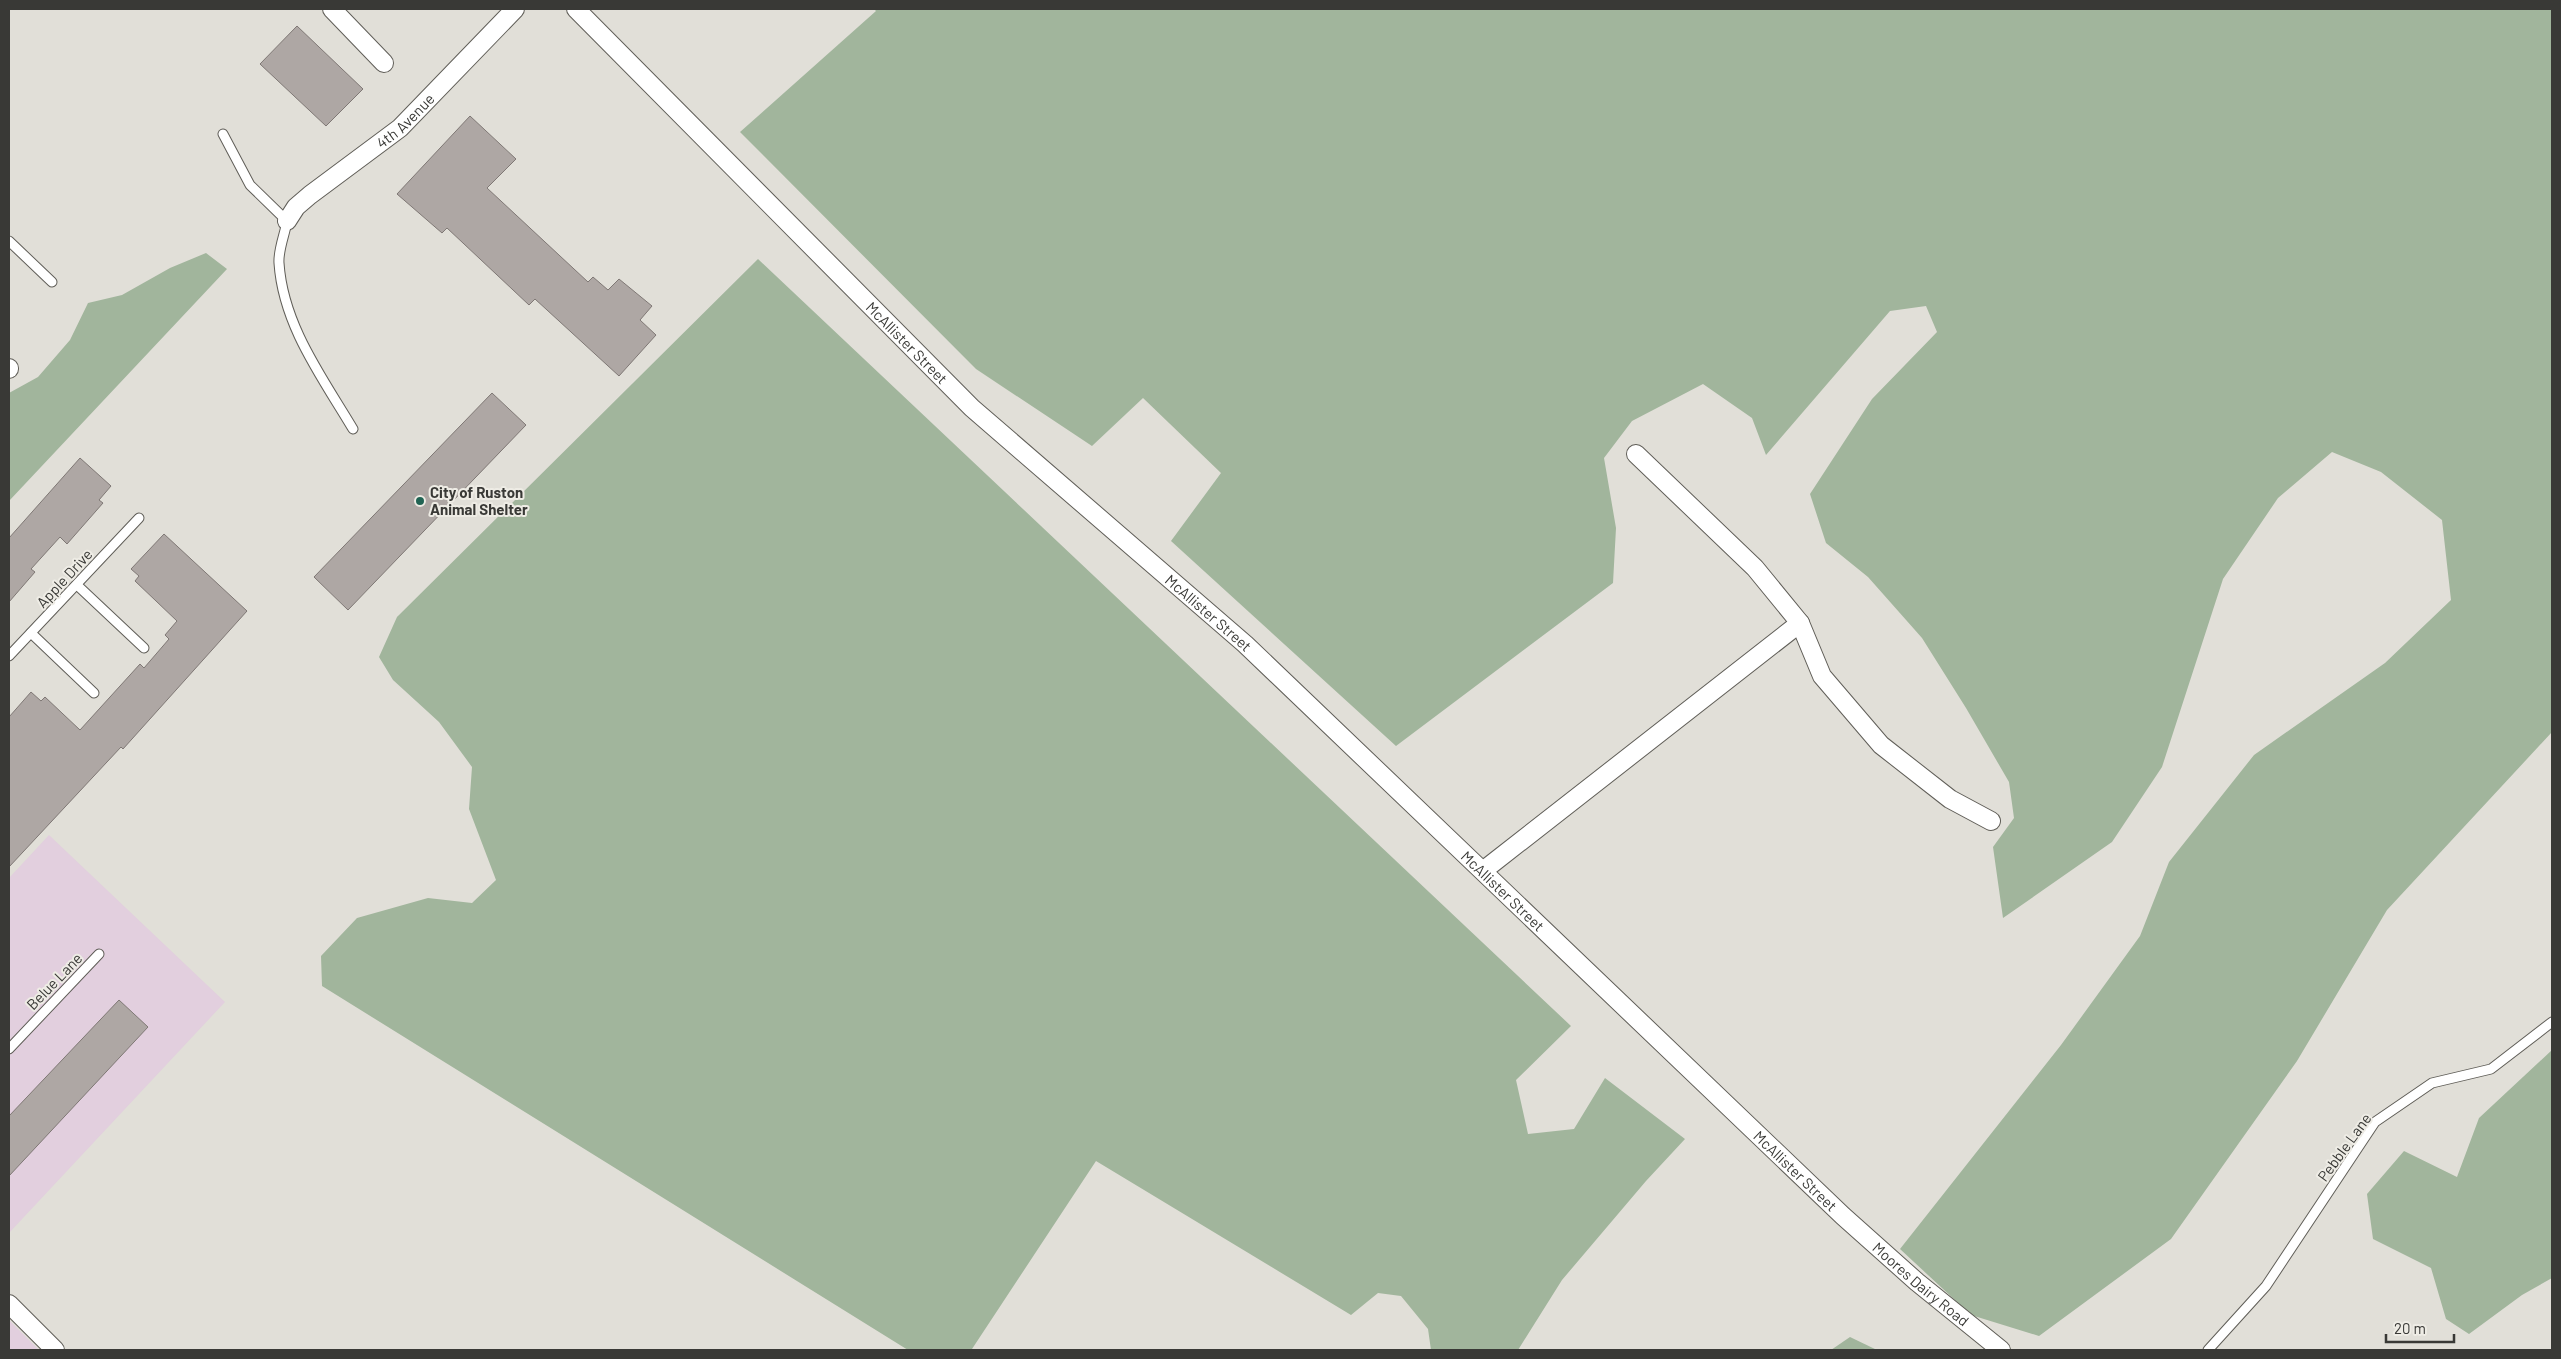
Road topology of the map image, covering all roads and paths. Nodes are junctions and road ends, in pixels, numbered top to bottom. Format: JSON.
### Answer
{"nodes":[{"id":1,"x":332,"y":9,"type":"edge"},
{"id":2,"x":515,"y":9,"type":"edge"},
{"id":3,"x":576,"y":9,"type":"edge"},
{"id":4,"x":384,"y":63,"type":"dead end"},
{"id":5,"x":223,"y":134,"type":"dead end"},
{"id":6,"x":287,"y":221,"type":"junction"},
{"id":7,"x":9,"y":241,"type":"edge"},
{"id":8,"x":52,"y":282,"type":"dead end"},
{"id":9,"x":353,"y":429,"type":"dead end"},
{"id":10,"x":1636,"y":454,"type":"dead end"},
{"id":11,"x":139,"y":518,"type":"dead end"},
{"id":12,"x":76,"y":585,"type":"junction"},
{"id":13,"x":1800,"y":623,"type":"junction"},
{"id":14,"x":31,"y":633,"type":"junction"},
{"id":15,"x":144,"y":648,"type":"dead end"},
{"id":16,"x":9,"y":656,"type":"edge"},
{"id":17,"x":94,"y":693,"type":"dead end"},
{"id":18,"x":1991,"y":821,"type":"dead end"},
{"id":19,"x":1484,"y":870,"type":"junction"},
{"id":20,"x":99,"y":954,"type":"dead end"},
{"id":21,"x":2552,"y":1022,"type":"edge"},
{"id":22,"x":9,"y":1049,"type":"edge"},
{"id":23,"x":1843,"y":1216,"type":"joint"},
{"id":24,"x":9,"y":1304,"type":"edge"},
{"id":25,"x":55,"y":1350,"type":"edge"},
{"id":26,"x":2000,"y":1350,"type":"edge"},
{"id":27,"x":2208,"y":1350,"type":"edge"}],
"edges":[{"from":1,"to":4,"type":"street"},
{"from":2,"to":6,"type":"street","name":"4th Avenue"},
{"from":3,"to":19,"type":"street","name":"McAllister Street"},
{"from":5,"to":6,"type":"lane"},
{"from":6,"to":9,"type":"lane"},
{"from":7,"to":8,"type":"lane"},
{"from":10,"to":13,"type":"street"},
{"from":11,"to":12,"type":"lane","name":"Apple Drive"},
{"from":12,"to":14,"type":"lane","name":"Apple Drive"},
{"from":12,"to":15,"type":"lane"},
{"from":13,"to":18,"type":"street"},
{"from":13,"to":19,"type":"street"},
{"from":14,"to":16,"type":"lane","name":"Apple Drive"},
{"from":14,"to":17,"type":"lane"},
{"from":19,"to":23,"type":"street","name":"McAllister Street"},
{"from":20,"to":22,"type":"lane","name":"Belue Lane"},
{"from":21,"to":27,"type":"lane","name":"Pebble Lane"},
{"from":23,"to":26,"type":"street","name":"Moores Dairy Road"},
{"from":24,"to":25,"type":"street"}]}
